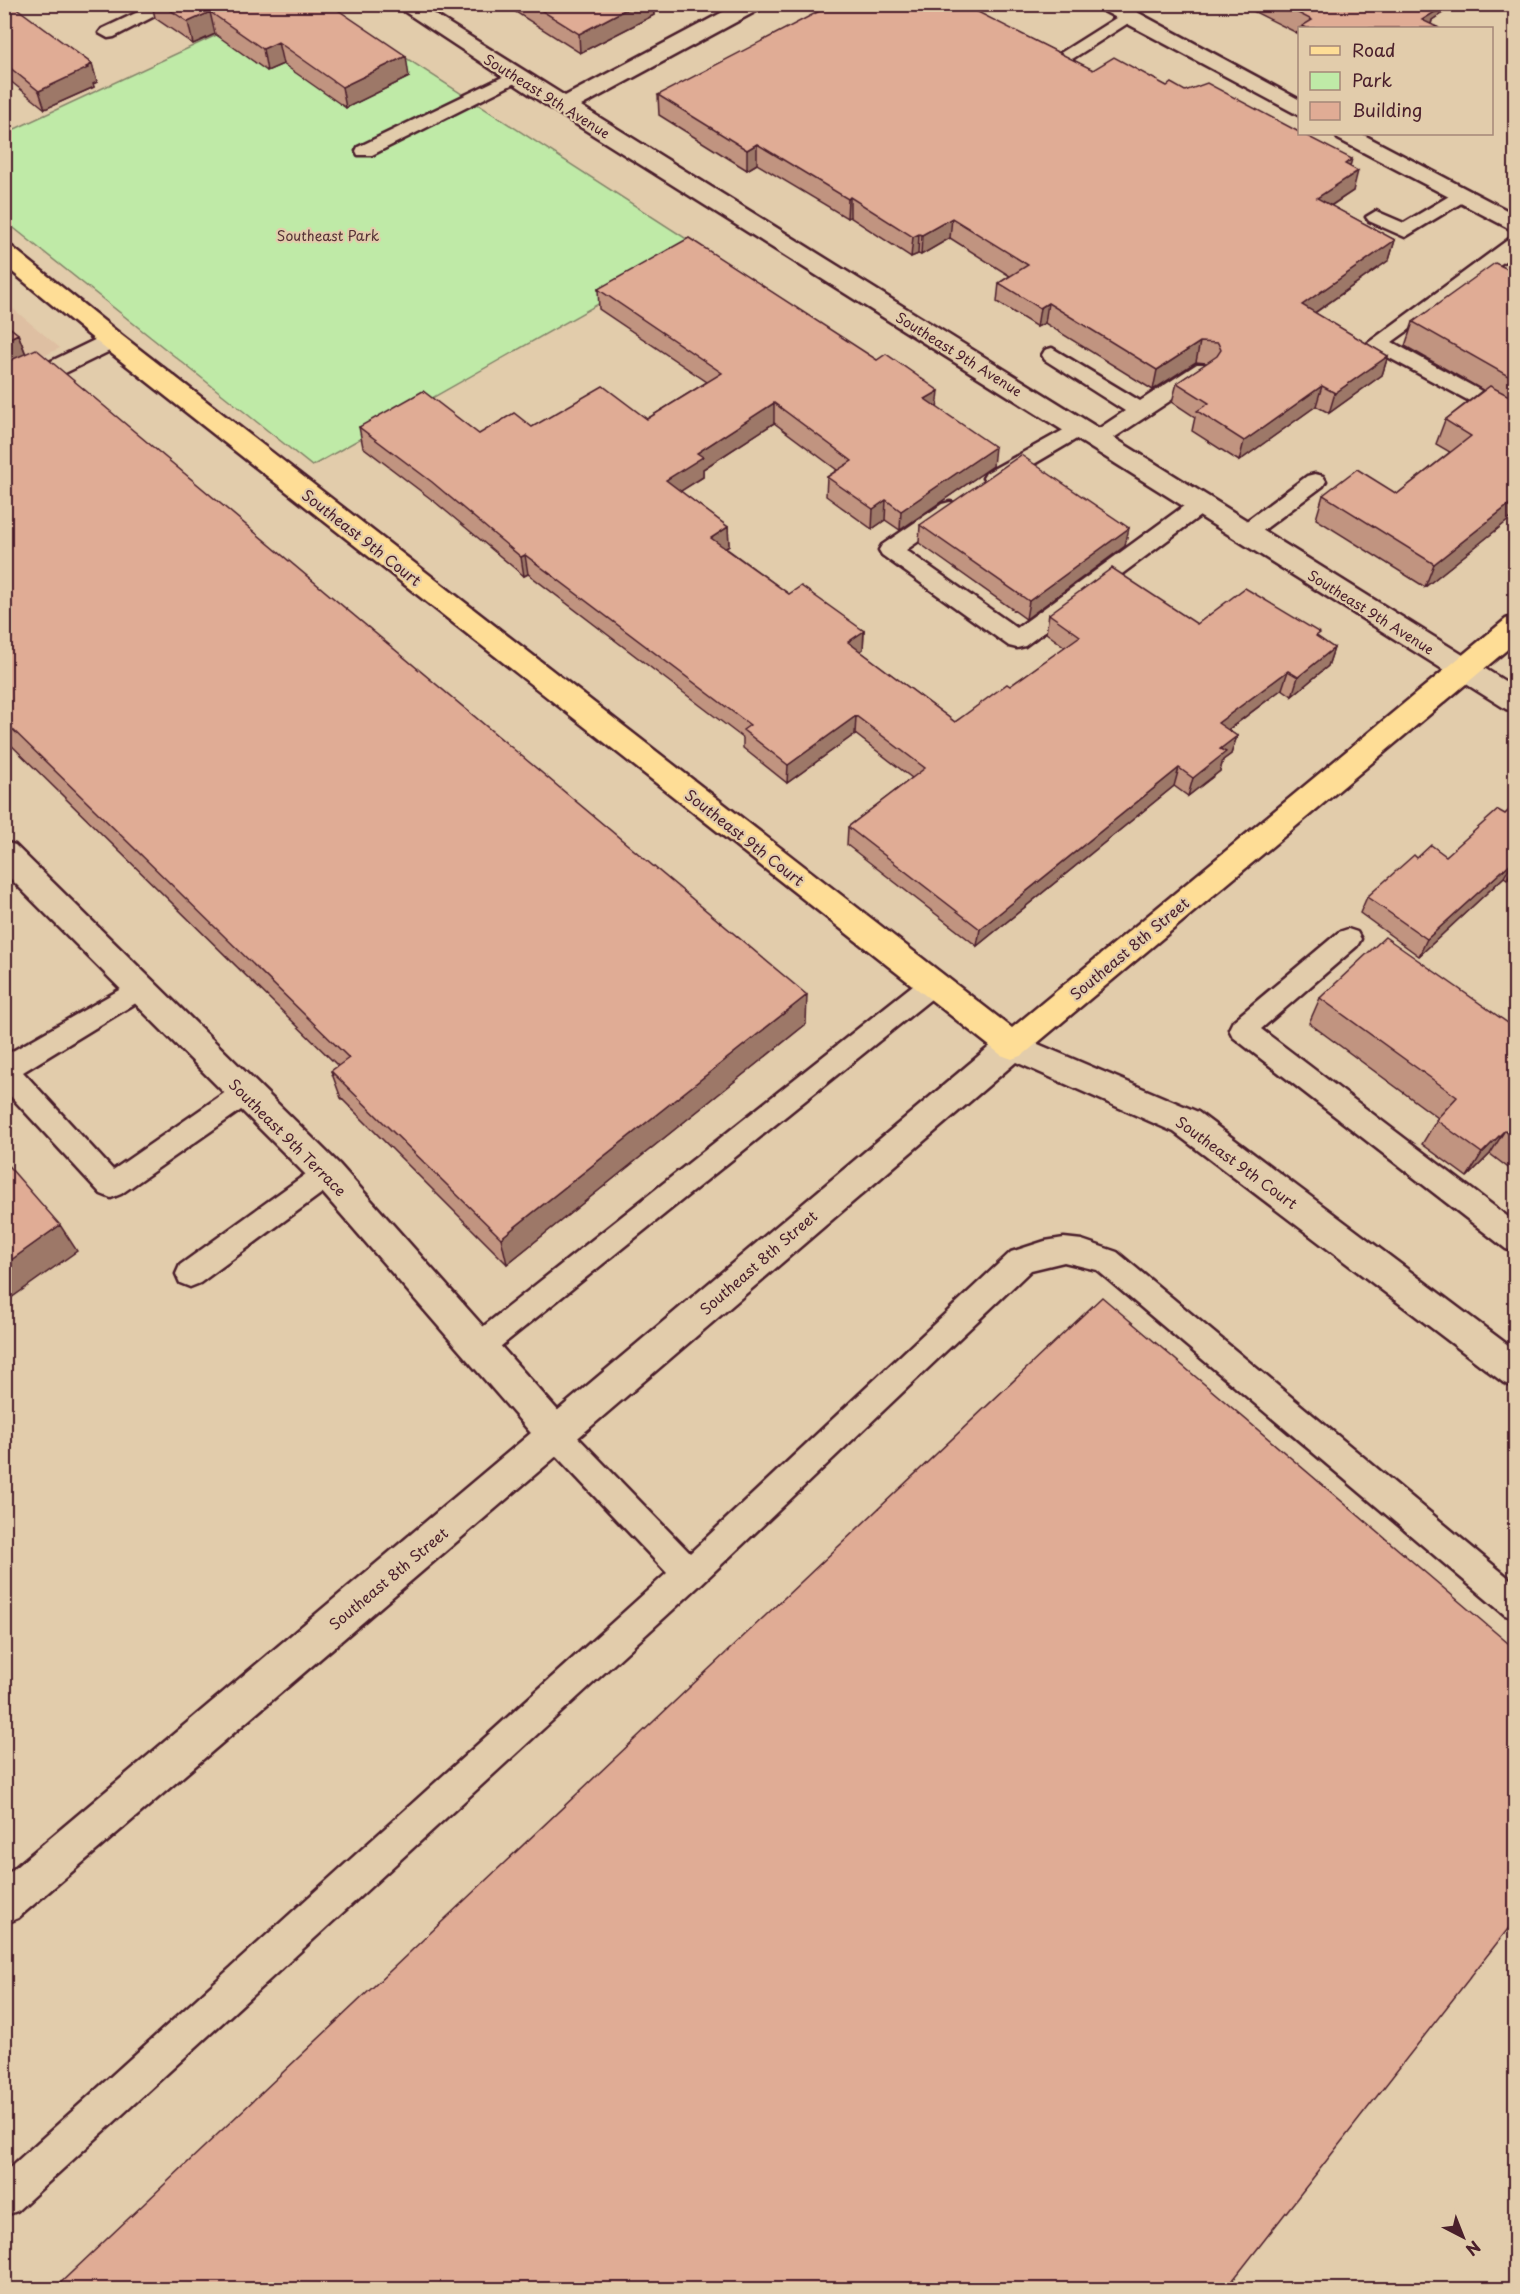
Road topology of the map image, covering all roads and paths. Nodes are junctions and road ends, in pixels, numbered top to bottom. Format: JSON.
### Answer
{"nodes":[{"id":1,"x":170,"y":4,"type":"edge"},
{"id":2,"x":403,"y":4,"type":"edge"},
{"id":3,"x":755,"y":4,"type":"edge"},
{"id":4,"x":1106,"y":4,"type":"edge"},
{"id":5,"x":1127,"y":16,"type":"junction"},
{"id":6,"x":108,"y":33,"type":"dead end"},
{"id":7,"x":1060,"y":59,"type":"edge"},
{"id":8,"x":515,"y":76,"type":"junction"},
{"id":9,"x":563,"y":106,"type":"junction"},
{"id":10,"x":1298,"y":108,"type":"edge"},
{"id":11,"x":1348,"y":135,"type":"edge"},
{"id":12,"x":365,"y":151,"type":"dead end"},
{"id":13,"x":1461,"y":195,"type":"junction"},
{"id":14,"x":1376,"y":217,"type":"dead end"},
{"id":15,"x":1515,"y":225,"type":"edge"},
{"id":16,"x":1515,"y":243,"type":"edge"},
{"id":17,"x":4,"y":252,"type":"edge"},
{"id":18,"x":111,"y":340,"type":"junction"},
{"id":19,"x":1052,"y":354,"type":"dead end"},
{"id":20,"x":1204,"y":369,"type":"edge"},
{"id":21,"x":4,"y":396,"type":"edge"},
{"id":22,"x":1140,"y":411,"type":"junction"},
{"id":23,"x":1515,"y":419,"type":"edge"},
{"id":24,"x":1087,"y":434,"type":"junction"},
{"id":25,"x":1315,"y":481,"type":"dead end"},
{"id":26,"x":1200,"y":505,"type":"junction"},
{"id":27,"x":1245,"y":533,"type":"junction"},
{"id":28,"x":1515,"y":626,"type":"edge"},
{"id":29,"x":1464,"y":670,"type":"junction"},
{"id":30,"x":1515,"y":702,"type":"edge"},
{"id":31,"x":4,"y":854,"type":"edge"},
{"id":32,"x":1348,"y":939,"type":"dead end"},
{"id":33,"x":932,"y":984,"type":"junction"},
{"id":34,"x":140,"y":988,"type":"junction"},
{"id":35,"x":1011,"y":1046,"type":"junction"},
{"id":36,"x":4,"y":1070,"type":"edge"},
{"id":37,"x":245,"y":1093,"type":"junction"},
{"id":38,"x":327,"y":1174,"type":"junction"},
{"id":39,"x":1515,"y":1240,"type":"edge"},
{"id":40,"x":190,"y":1274,"type":"dead end"},
{"id":41,"x":480,"y":1346,"type":"junction"},
{"id":42,"x":1515,"y":1372,"type":"edge"},
{"id":43,"x":556,"y":1435,"type":"junction"},
{"id":44,"x":689,"y":1574,"type":"junction"},
{"id":45,"x":1515,"y":1604,"type":"edge"},
{"id":46,"x":4,"y":1904,"type":"edge"},
{"id":47,"x":4,"y":2198,"type":"edge"}],
"edges":[{"from":1,"to":6,"type":"lane"},
{"from":2,"to":8,"type":"street","name":"Southeast 9th Avenue"},
{"from":3,"to":9,"type":"street"},
{"from":4,"to":5,"type":"street"},
{"from":5,"to":7,"type":"lane"},
{"from":5,"to":10,"type":"street"},
{"from":8,"to":9,"type":"street","name":"Southeast 9th Avenue"},
{"from":8,"to":12,"type":"lane"},
{"from":9,"to":24,"type":"street","name":"Southeast 9th Avenue"},
{"from":11,"to":13,"type":"street"},
{"from":13,"to":14,"type":"lane"},
{"from":13,"to":15,"type":"street"},
{"from":16,"to":23,"type":"lane"},
{"from":17,"to":18,"type":"main road","name":"Southeast 9th Court"},
{"from":18,"to":21,"type":"street"},
{"from":18,"to":33,"type":"main road","name":"Southeast 9th Court"},
{"from":19,"to":22,"type":"lane"},
{"from":20,"to":22,"type":"lane"},
{"from":22,"to":24,"type":"lane"},
{"from":24,"to":26,"type":"street","name":"Southeast 9th Avenue"},
{"from":24,"to":26,"type":"lane"},
{"from":25,"to":27,"type":"lane"},
{"from":26,"to":27,"type":"street","name":"Southeast 9th Avenue"},
{"from":27,"to":29,"type":"street","name":"Southeast 9th Avenue"},
{"from":28,"to":29,"type":"main road","name":"Southeast 8th Street"},
{"from":29,"to":30,"type":"street","name":"Southeast 9th Avenue"},
{"from":29,"to":35,"type":"main road","name":"Southeast 8th Street"},
{"from":31,"to":34,"type":"street","name":"Southeast 9th Terrace"},
{"from":32,"to":39,"type":"lane"},
{"from":33,"to":35,"type":"main road","name":"Southeast 9th Court"},
{"from":33,"to":41,"type":"lane"},
{"from":34,"to":36,"type":"lane"},
{"from":34,"to":37,"type":"street","name":"Southeast 9th Terrace"},
{"from":35,"to":42,"type":"street","name":"Southeast 9th Court"},
{"from":35,"to":43,"type":"street","name":"Southeast 8th Street"},
{"from":36,"to":37,"type":"lane"},
{"from":37,"to":38,"type":"street","name":"Southeast 9th Terrace"},
{"from":38,"to":40,"type":"lane"},
{"from":38,"to":41,"type":"street","name":"Southeast 9th Terrace"},
{"from":41,"to":43,"type":"street","name":"Southeast 9th Terrace"},
{"from":43,"to":44,"type":"lane"},
{"from":43,"to":46,"type":"street","name":"Southeast 8th Street"},
{"from":44,"to":45,"type":"lane"},
{"from":44,"to":47,"type":"lane"}]}
